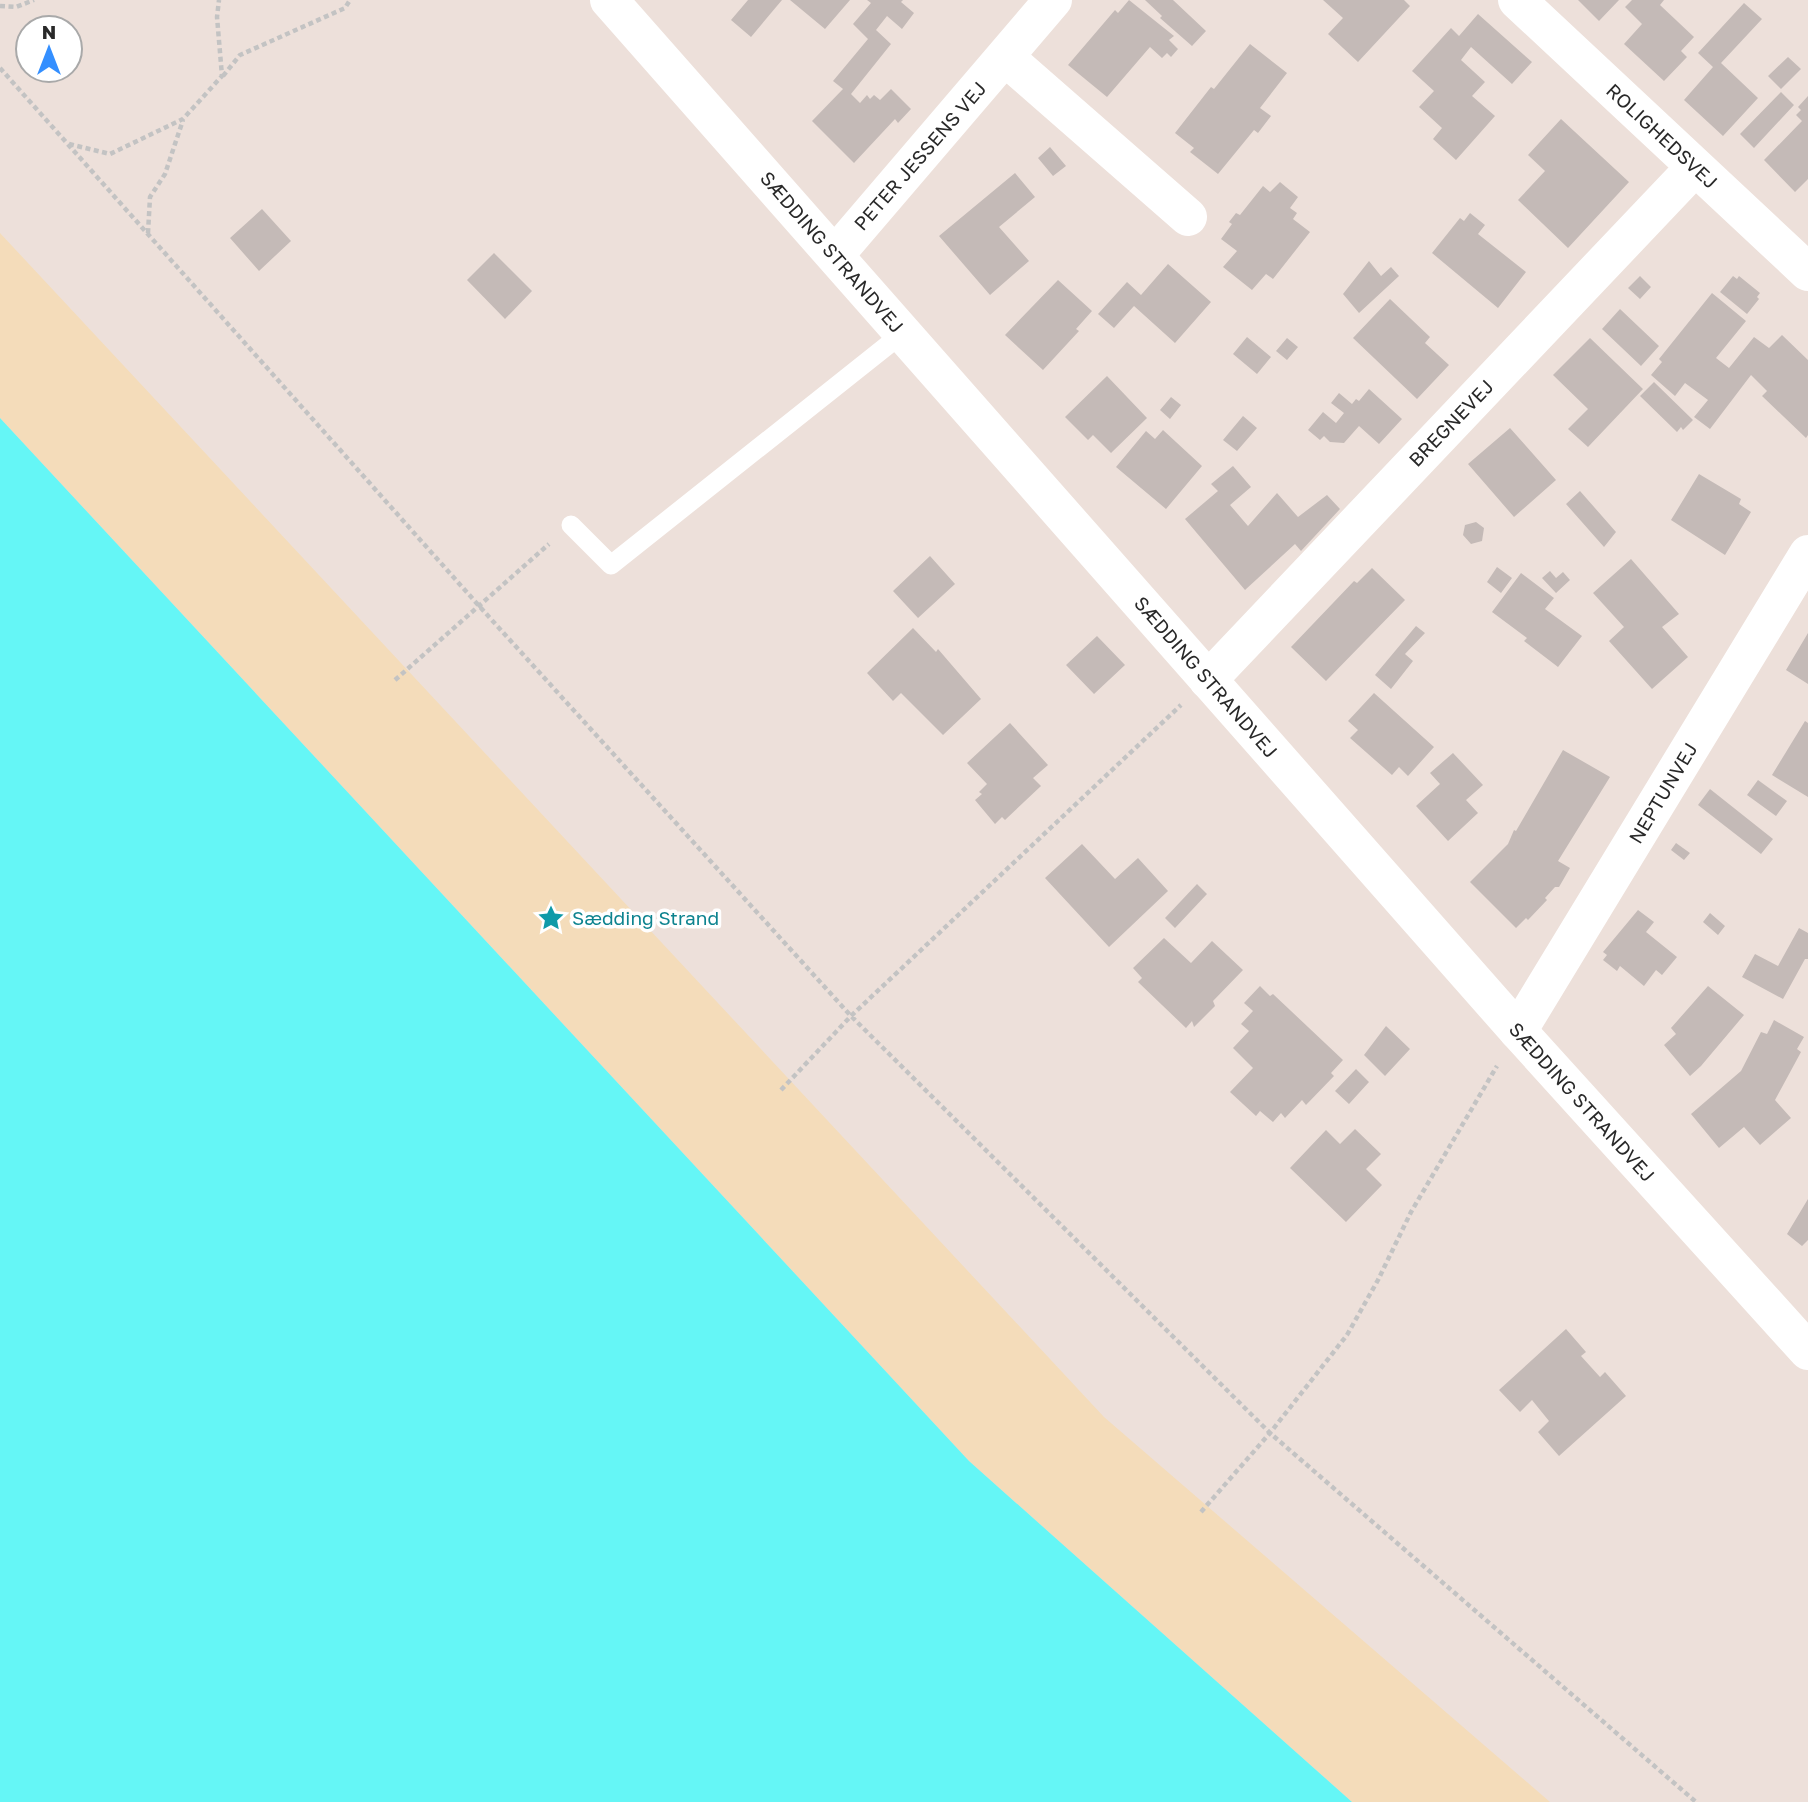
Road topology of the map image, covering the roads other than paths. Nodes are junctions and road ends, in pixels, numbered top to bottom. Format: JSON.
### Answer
{"nodes":[{"id":1,"x":609,"y":0,"type":"edge"},
{"id":2,"x":1053,"y":0,"type":"edge"},
{"id":3,"x":1517,"y":0,"type":"edge"},
{"id":4,"x":1004,"y":57,"type":"junction"},
{"id":5,"x":1695,"y":167,"type":"junction"},
{"id":6,"x":1188,"y":217,"type":"dead end"},
{"id":7,"x":835,"y":255,"type":"junction"},
{"id":8,"x":1808,"y":272,"type":"edge"},
{"id":9,"x":903,"y":333,"type":"junction"},
{"id":10,"x":571,"y":525,"type":"road end"},
{"id":11,"x":1808,"y":554,"type":"edge"},
{"id":12,"x":1208,"y":680,"type":"junction"},
{"id":13,"x":1518,"y":1031,"type":"junction"},
{"id":14,"x":1808,"y":1351,"type":"edge"}],
"edges":[{"from":1,"to":7,"type":"street","name":"SÆDDING STRANDVEJ"},
{"from":2,"to":4,"type":"street","name":"PETER JESSENS VEJ"},
{"from":3,"to":5,"type":"street","name":"ROLIGHEDSVEJ"},
{"from":4,"to":6,"type":"street"},
{"from":4,"to":7,"type":"street","name":"PETER JESSENS VEJ"},
{"from":5,"to":8,"type":"street","name":"ROLIGHEDSVEJ"},
{"from":5,"to":12,"type":"street","name":"BREGNEVEJ"},
{"from":7,"to":9,"type":"street","name":"SÆDDING STRANDVEJ"},
{"from":9,"to":10,"type":"lane"},
{"from":9,"to":12,"type":"street","name":"SÆDDING STRANDVEJ"},
{"from":11,"to":13,"type":"street","name":"NEPTUNVEJ"},
{"from":12,"to":13,"type":"street","name":"SÆDDING STRANDVEJ"},
{"from":13,"to":14,"type":"street","name":"SÆDDING STRANDVEJ"}]}
